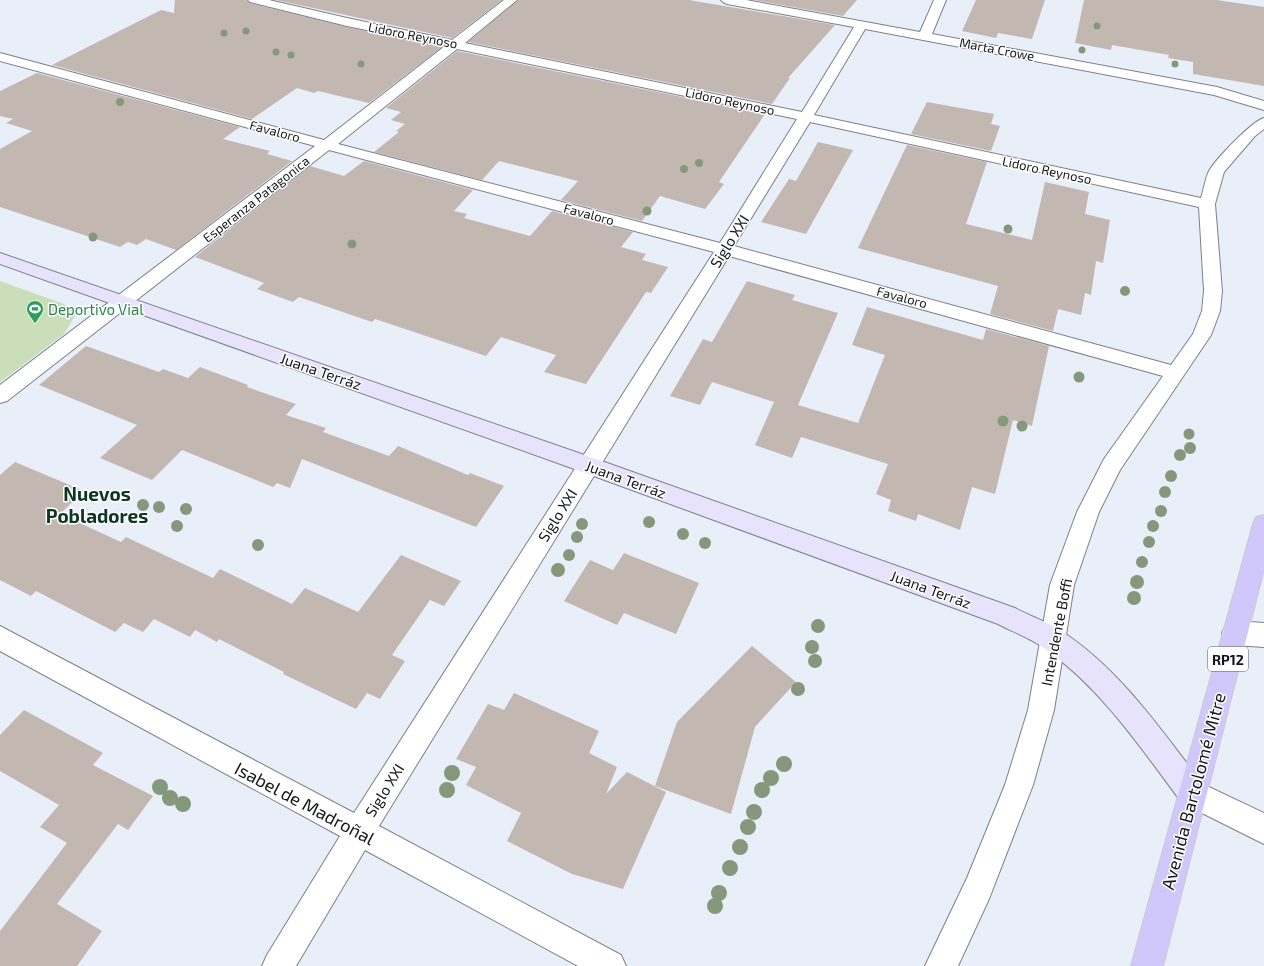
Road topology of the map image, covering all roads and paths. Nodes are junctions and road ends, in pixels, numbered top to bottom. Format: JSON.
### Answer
{"nodes":[{"id":1,"x":254,"y":0,"type":"edge"},
{"id":2,"x":511,"y":0,"type":"edge"},
{"id":3,"x":727,"y":0,"type":"edge"},
{"id":4,"x":940,"y":0,"type":"edge"},
{"id":5,"x":862,"y":24,"type":"junction"},
{"id":6,"x":925,"y":36,"type":"junction"},
{"id":7,"x":456,"y":43,"type":"junction"},
{"id":8,"x":0,"y":57,"type":"edge"},
{"id":9,"x":15,"y":62,"type":"junction"},
{"id":10,"x":0,"y":70,"type":"edge"},
{"id":11,"x":1264,"y":106,"type":"edge"},
{"id":12,"x":806,"y":117,"type":"junction"},
{"id":13,"x":1264,"y":122,"type":"edge"},
{"id":14,"x":326,"y":145,"type":"junction"},
{"id":15,"x":1206,"y":204,"type":"junction"},
{"id":16,"x":724,"y":249,"type":"junction"},
{"id":17,"x":0,"y":258,"type":"edge"},
{"id":18,"x":122,"y":301,"type":"junction"},
{"id":19,"x":1176,"y":373,"type":"junction"},
{"id":20,"x":0,"y":396,"type":"edge"},
{"id":21,"x":588,"y":465,"type":"junction"},
{"id":22,"x":1264,"y":524,"type":"edge"},
{"id":23,"x":1235,"y":633,"type":"junction"},
{"id":24,"x":1264,"y":635,"type":"edge"},
{"id":25,"x":0,"y":638,"type":"edge"},
{"id":26,"x":1052,"y":639,"type":"junction"},
{"id":27,"x":1192,"y":793,"type":"junction"},
{"id":28,"x":1264,"y":829,"type":"edge"},
{"id":29,"x":358,"y":831,"type":"junction"},
{"id":30,"x":278,"y":966,"type":"edge"},
{"id":31,"x":610,"y":966,"type":"edge"},
{"id":32,"x":941,"y":966,"type":"edge"},
{"id":33,"x":1147,"y":966,"type":"edge"}],
"edges":[{"from":1,"to":7,"type":"street","name":"Lidoro Reynoso"},
{"from":2,"to":7,"type":"street","name":"Esperanza Patagonica"},
{"from":3,"to":5,"type":"street","name":"Marta Crowe"},
{"from":4,"to":6,"type":"street"},
{"from":5,"to":6,"type":"street","name":"Marta Crowe"},
{"from":5,"to":12,"type":"street","name":"Siglo XXI"},
{"from":6,"to":11,"type":"street","name":"Marta Crowe"},
{"from":7,"to":12,"type":"street","name":"Lidoro Reynoso"},
{"from":7,"to":14,"type":"street","name":"Esperanza Patagonica"},
{"from":8,"to":9,"type":"street","name":"Favaloro"},
{"from":9,"to":10,"type":"street"},
{"from":9,"to":14,"type":"street","name":"Favaloro"},
{"from":12,"to":15,"type":"street","name":"Lidoro Reynoso"},
{"from":12,"to":16,"type":"street","name":"Siglo XXI"},
{"from":13,"to":15,"type":"street","name":"Intendente Boffi"},
{"from":14,"to":16,"type":"street","name":"Favaloro"},
{"from":14,"to":18,"type":"street","name":"Esperanza Patagonica"},
{"from":15,"to":19,"type":"street","name":"Intendente Boffi"},
{"from":16,"to":19,"type":"street","name":"Favaloro"},
{"from":16,"to":21,"type":"street","name":"Siglo XXI"},
{"from":17,"to":18,"type":"street","name":"Juana Terráz"},
{"from":18,"to":20,"type":"street","name":"Esperanza Patagonica"},
{"from":18,"to":21,"type":"street","name":"Juana Terráz"},
{"from":19,"to":26,"type":"street","name":"Intendente Boffi"},
{"from":21,"to":26,"type":"street","name":"Juana Terráz"},
{"from":21,"to":29,"type":"street","name":"Siglo XXI"},
{"from":22,"to":23,"type":"main road","name":"Avenida Bartolomé Mitre","number":"RP12"},
{"from":23,"to":24,"type":"street"},
{"from":23,"to":27,"type":"main road","name":"Avenida Bartolomé Mitre","number":"RP12"},
{"from":25,"to":29,"type":"street","name":"Isabel de Madroñal"},
{"from":26,"to":27,"type":"street","name":"Juana Terráz"},
{"from":26,"to":32,"type":"street","name":"Intendente Boffi"},
{"from":27,"to":28,"type":"street"},
{"from":27,"to":33,"type":"main road","name":"Avenida Bartolomé Mitre","number":"RP12"},
{"from":29,"to":30,"type":"street","name":"Siglo XXI"},
{"from":29,"to":31,"type":"street","name":"Isabel de Madroñal"}]}
